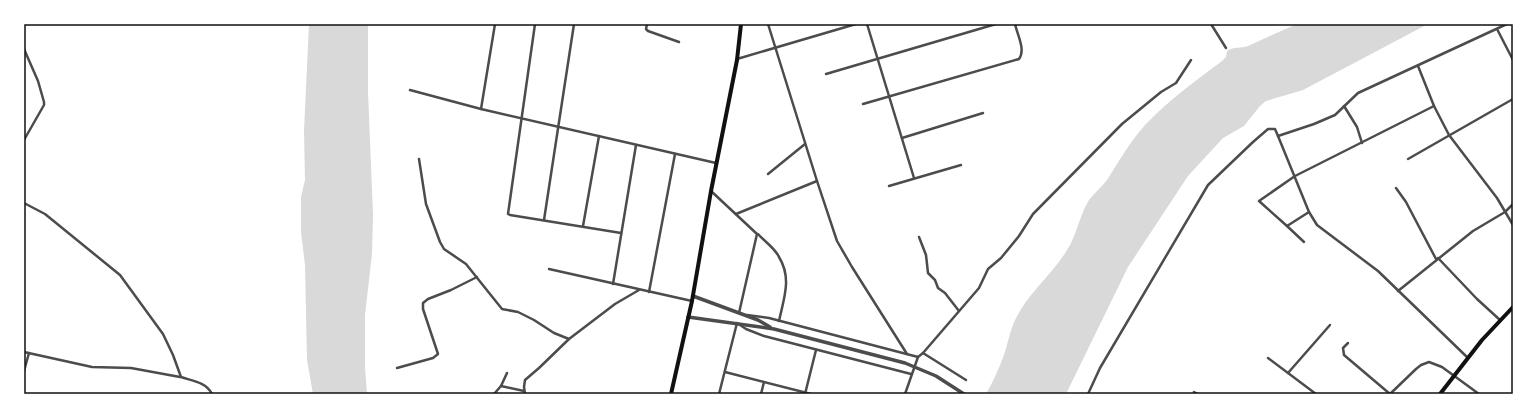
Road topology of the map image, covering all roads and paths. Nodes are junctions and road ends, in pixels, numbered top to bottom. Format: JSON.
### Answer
{"nodes":[{"id":1,"x":495,"y":24,"type":"edge"},
{"id":2,"x":535,"y":24,"type":"edge"},
{"id":3,"x":574,"y":24,"type":"edge"},
{"id":4,"x":647,"y":24,"type":"edge"},
{"id":5,"x":741,"y":24,"type":"edge"},
{"id":6,"x":768,"y":24,"type":"edge"},
{"id":7,"x":856,"y":24,"type":"edge"},
{"id":8,"x":867,"y":24,"type":"edge"},
{"id":9,"x":996,"y":24,"type":"edge"},
{"id":10,"x":1015,"y":24,"type":"edge"},
{"id":11,"x":1211,"y":24,"type":"edge"},
{"id":12,"x":1507,"y":24,"type":"edge"},
{"id":13,"x":1497,"y":29,"type":"junction"},
{"id":14,"x":679,"y":42,"type":"dead end"},
{"id":15,"x":775,"y":48,"type":"junction"},
{"id":16,"x":1226,"y":48,"type":"dead end"},
{"id":17,"x":24,"y":49,"type":"edge"},
{"id":18,"x":877,"y":59,"type":"junction"},
{"id":19,"x":737,"y":60,"type":"junction"},
{"id":20,"x":1191,"y":60,"type":"dead end"},
{"id":21,"x":1513,"y":60,"type":"edge"},
{"id":22,"x":1418,"y":66,"type":"junction"},
{"id":23,"x":826,"y":74,"type":"dead end"},
{"id":24,"x":410,"y":90,"type":"dead end"},
{"id":25,"x":889,"y":97,"type":"junction"},
{"id":26,"x":1513,"y":99,"type":"edge"},
{"id":27,"x":863,"y":104,"type":"dead end"},
{"id":28,"x":1344,"y":106,"type":"junction"},
{"id":29,"x":1434,"y":106,"type":"junction"},
{"id":30,"x":481,"y":109,"type":"junction"},
{"id":31,"x":983,"y":113,"type":"dead end"},
{"id":32,"x":521,"y":118,"type":"junction"},
{"id":33,"x":558,"y":126,"type":"junction"},
{"id":34,"x":1449,"y":135,"type":"junction"},
{"id":35,"x":599,"y":136,"type":"junction"},
{"id":36,"x":1278,"y":136,"type":"junction"},
{"id":37,"x":902,"y":138,"type":"junction"},
{"id":38,"x":24,"y":140,"type":"edge"},
{"id":39,"x":1362,"y":143,"type":"junction"},
{"id":40,"x":805,"y":144,"type":"junction"},
{"id":41,"x":636,"y":145,"type":"junction"},
{"id":42,"x":675,"y":154,"type":"junction"},
{"id":43,"x":420,"y":159,"type":"dead end"},
{"id":44,"x":1408,"y":159,"type":"dead end"},
{"id":45,"x":716,"y":163,"type":"junction"},
{"id":46,"x":961,"y":165,"type":"dead end"},
{"id":47,"x":768,"y":174,"type":"dead end"},
{"id":48,"x":1295,"y":176,"type":"junction"},
{"id":49,"x":914,"y":178,"type":"junction"},
{"id":50,"x":817,"y":181,"type":"junction"},
{"id":51,"x":889,"y":186,"type":"dead end"},
{"id":52,"x":1396,"y":188,"type":"dead end"},
{"id":53,"x":711,"y":190,"type":"junction"},
{"id":54,"x":24,"y":204,"type":"edge"},
{"id":55,"x":1513,"y":204,"type":"edge"},
{"id":56,"x":1309,"y":212,"type":"junction"},
{"id":57,"x":1505,"y":212,"type":"junction"},
{"id":58,"x":736,"y":214,"type":"junction"},
{"id":59,"x":544,"y":220,"type":"junction"},
{"id":60,"x":1513,"y":225,"type":"edge"},
{"id":61,"x":583,"y":226,"type":"junction"},
{"id":62,"x":1287,"y":226,"type":"junction"},
{"id":63,"x":621,"y":233,"type":"junction"},
{"id":64,"x":757,"y":234,"type":"junction"},
{"id":65,"x":919,"y":237,"type":"dead end"},
{"id":66,"x":1304,"y":242,"type":"dead end"},
{"id":67,"x":1437,"y":259,"type":"junction"},
{"id":68,"x":549,"y":269,"type":"dead end"},
{"id":69,"x":477,"y":277,"type":"junction"},
{"id":70,"x":613,"y":284,"type":"junction"},
{"id":71,"x":639,"y":290,"type":"junction"},
{"id":72,"x":1398,"y":291,"type":"junction"},
{"id":73,"x":650,"y":292,"type":"junction"},
{"id":74,"x":693,"y":296,"type":"junction"},
{"id":75,"x":692,"y":301,"type":"junction"},
{"id":76,"x":1513,"y":307,"type":"edge"},
{"id":77,"x":959,"y":311,"type":"junction"},
{"id":78,"x":739,"y":314,"type":"junction"},
{"id":79,"x":688,"y":317,"type":"junction"},
{"id":80,"x":1500,"y":320,"type":"junction"},
{"id":81,"x":779,"y":321,"type":"junction"},
{"id":82,"x":737,"y":323,"type":"junction"},
{"id":83,"x":1330,"y":325,"type":"dead end"},
{"id":84,"x":774,"y":329,"type":"junction"},
{"id":85,"x":569,"y":338,"type":"junction"},
{"id":86,"x":1348,"y":343,"type":"dead end"},
{"id":87,"x":816,"y":350,"type":"junction"},
{"id":88,"x":24,"y":352,"type":"edge"},
{"id":89,"x":29,"y":353,"type":"junction"},
{"id":90,"x":907,"y":354,"type":"junction"},
{"id":91,"x":923,"y":354,"type":"junction"},
{"id":92,"x":918,"y":357,"type":"junction"},
{"id":93,"x":1268,"y":358,"type":"dead end"},
{"id":94,"x":1468,"y":358,"type":"junction"},
{"id":95,"x":397,"y":368,"type":"dead end"},
{"id":96,"x":24,"y":371,"type":"edge"},
{"id":97,"x":725,"y":372,"type":"junction"},
{"id":98,"x":506,"y":373,"type":"dead end"},
{"id":99,"x":1288,"y":373,"type":"junction"},
{"id":100,"x":911,"y":374,"type":"junction"},
{"id":101,"x":1454,"y":376,"type":"junction"},
{"id":102,"x":181,"y":377,"type":"junction"},
{"id":103,"x":966,"y":380,"type":"dead end"},
{"id":104,"x":764,"y":382,"type":"junction"},
{"id":105,"x":501,"y":386,"type":"junction"},
{"id":106,"x":525,"y":392,"type":"edge"},
{"id":107,"x":1194,"y":392,"type":"dead end"},
{"id":108,"x":805,"y":393,"type":"edge"},
{"id":109,"x":212,"y":394,"type":"edge"},
{"id":110,"x":494,"y":394,"type":"edge"},
{"id":111,"x":671,"y":394,"type":"edge"},
{"id":112,"x":719,"y":394,"type":"edge"},
{"id":113,"x":761,"y":394,"type":"edge"},
{"id":114,"x":811,"y":394,"type":"edge"},
{"id":115,"x":905,"y":394,"type":"edge"},
{"id":116,"x":964,"y":394,"type":"edge"},
{"id":117,"x":1088,"y":394,"type":"edge"},
{"id":118,"x":1198,"y":394,"type":"edge"},
{"id":119,"x":1316,"y":394,"type":"edge"},
{"id":120,"x":1389,"y":394,"type":"edge"},
{"id":121,"x":1440,"y":394,"type":"edge"},
{"id":122,"x":1479,"y":394,"type":"edge"}],
"edges":[{"from":1,"to":30,"type":"street"},
{"from":2,"to":32,"type":"street"},
{"from":3,"to":33,"type":"street"},
{"from":4,"to":14,"type":"street"},
{"from":5,"to":19,"type":"main road"},
{"from":6,"to":15,"type":"street"},
{"from":7,"to":15,"type":"street"},
{"from":8,"to":18,"type":"street"},
{"from":9,"to":18,"type":"street"},
{"from":10,"to":25,"type":"street"},
{"from":11,"to":16,"type":"street"},
{"from":12,"to":13,"type":"street"},
{"from":13,"to":21,"type":"street"},
{"from":13,"to":22,"type":"street"},
{"from":15,"to":19,"type":"street"},
{"from":15,"to":40,"type":"street"},
{"from":17,"to":38,"type":"street"},
{"from":18,"to":23,"type":"street"},
{"from":18,"to":25,"type":"street"},
{"from":19,"to":45,"type":"main road"},
{"from":20,"to":77,"type":"street"},
{"from":22,"to":28,"type":"street"},
{"from":22,"to":29,"type":"street"},
{"from":24,"to":30,"type":"street"},
{"from":25,"to":27,"type":"street"},
{"from":25,"to":37,"type":"street"},
{"from":26,"to":34,"type":"street"},
{"from":28,"to":36,"type":"street"},
{"from":28,"to":39,"type":"street"},
{"from":29,"to":34,"type":"street"},
{"from":29,"to":39,"type":"street"},
{"from":30,"to":32,"type":"street"},
{"from":31,"to":37,"type":"street"},
{"from":32,"to":33,"type":"street"},
{"from":32,"to":59,"type":"street"},
{"from":33,"to":35,"type":"street"},
{"from":33,"to":59,"type":"street"},
{"from":34,"to":44,"type":"street"},
{"from":34,"to":57,"type":"street"},
{"from":35,"to":41,"type":"street"},
{"from":35,"to":61,"type":"street"},
{"from":36,"to":48,"type":"street"},
{"from":36,"to":117,"type":"street"},
{"from":37,"to":49,"type":"street"},
{"from":39,"to":48,"type":"street"},
{"from":40,"to":47,"type":"street"},
{"from":40,"to":50,"type":"street"},
{"from":41,"to":42,"type":"street"},
{"from":41,"to":63,"type":"street"},
{"from":42,"to":45,"type":"street"},
{"from":42,"to":73,"type":"street"},
{"from":43,"to":69,"type":"street"},
{"from":45,"to":53,"type":"main road"},
{"from":46,"to":49,"type":"street"},
{"from":48,"to":56,"type":"street"},
{"from":48,"to":62,"type":"street"},
{"from":49,"to":51,"type":"street"},
{"from":50,"to":58,"type":"street"},
{"from":50,"to":90,"type":"street"},
{"from":52,"to":67,"type":"street"},
{"from":53,"to":58,"type":"street"},
{"from":53,"to":74,"type":"main road"},
{"from":54,"to":102,"type":"street"},
{"from":55,"to":57,"type":"street"},
{"from":56,"to":62,"type":"street"},
{"from":56,"to":72,"type":"street"},
{"from":57,"to":60,"type":"street"},
{"from":57,"to":67,"type":"street"},
{"from":58,"to":64,"type":"street"},
{"from":59,"to":61,"type":"street"},
{"from":61,"to":63,"type":"street"},
{"from":62,"to":66,"type":"street"},
{"from":63,"to":70,"type":"street"},
{"from":64,"to":78,"type":"street"},
{"from":64,"to":81,"type":"street"},
{"from":65,"to":77,"type":"street"},
{"from":67,"to":72,"type":"street"},
{"from":67,"to":80,"type":"street"},
{"from":68,"to":70,"type":"street"},
{"from":69,"to":85,"type":"street"},
{"from":69,"to":95,"type":"street"},
{"from":70,"to":71,"type":"street"},
{"from":71,"to":73,"type":"street"},
{"from":71,"to":85,"type":"street"},
{"from":72,"to":94,"type":"street"},
{"from":73,"to":75,"type":"street"},
{"from":74,"to":75,"type":"main road"},
{"from":74,"to":78,"type":"street"},
{"from":75,"to":79,"type":"main road"},
{"from":76,"to":80,"type":"main road"},
{"from":77,"to":91,"type":"street"},
{"from":78,"to":81,"type":"street"},
{"from":78,"to":84,"type":"street"},
{"from":79,"to":82,"type":"street"},
{"from":79,"to":111,"type":"main road"},
{"from":80,"to":94,"type":"main road"},
{"from":81,"to":90,"type":"street"},
{"from":82,"to":84,"type":"street"},
{"from":82,"to":87,"type":"street"},
{"from":82,"to":97,"type":"street"},
{"from":83,"to":99,"type":"street"},
{"from":84,"to":116,"type":"street"},
{"from":85,"to":106,"type":"street"},
{"from":86,"to":120,"type":"street"},
{"from":87,"to":100,"type":"street"},
{"from":87,"to":108,"type":"street"},
{"from":88,"to":89,"type":"street"},
{"from":89,"to":96,"type":"street"},
{"from":89,"to":102,"type":"street"},
{"from":90,"to":92,"type":"street"},
{"from":91,"to":92,"type":"street"},
{"from":91,"to":103,"type":"street"},
{"from":92,"to":100,"type":"street"},
{"from":93,"to":99,"type":"street"},
{"from":94,"to":101,"type":"main road"},
{"from":97,"to":104,"type":"street"},
{"from":97,"to":112,"type":"street"},
{"from":98,"to":105,"type":"street"},
{"from":99,"to":119,"type":"street"},
{"from":100,"to":115,"type":"street"},
{"from":101,"to":120,"type":"street"},
{"from":101,"to":121,"type":"main road"},
{"from":101,"to":122,"type":"street"},
{"from":102,"to":109,"type":"street"},
{"from":104,"to":108,"type":"street"},
{"from":104,"to":113,"type":"street"},
{"from":105,"to":106,"type":"street"},
{"from":105,"to":110,"type":"street"},
{"from":107,"to":118,"type":"street"},
{"from":108,"to":114,"type":"street"}]}
